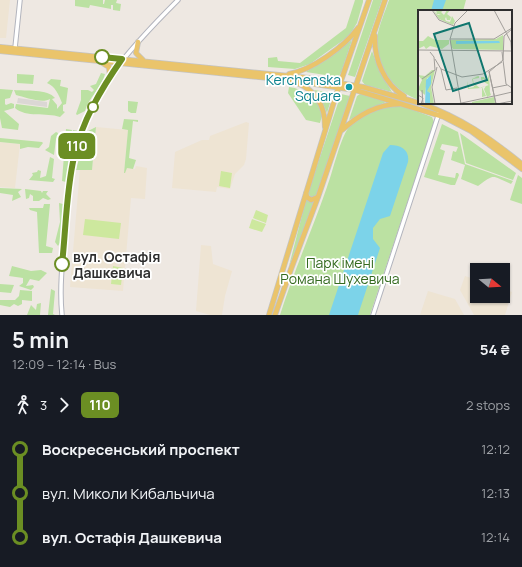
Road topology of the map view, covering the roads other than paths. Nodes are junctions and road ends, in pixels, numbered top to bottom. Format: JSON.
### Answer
{"nodes":[{"id":1,"x":20,"y":0,"type":"edge"},
{"id":2,"x":178,"y":0,"type":"edge"},
{"id":3,"x":369,"y":0,"type":"edge"},
{"id":4,"x":385,"y":0,"type":"edge"},
{"id":5,"x":361,"y":23,"type":"junction"},
{"id":6,"x":376,"y":27,"type":"junction"},
{"id":7,"x":138,"y":42,"type":"junction"},
{"id":8,"x":0,"y":47,"type":"edge"},
{"id":9,"x":15,"y":48,"type":"junction"},
{"id":10,"x":0,"y":51,"type":"edge"},
{"id":11,"x":100,"y":61,"type":"junction"},
{"id":12,"x":120,"y":61,"type":"junction"},
{"id":13,"x":145,"y":61,"type":"junction"},
{"id":14,"x":110,"y":76,"type":"junction"},
{"id":15,"x":286,"y":78,"type":"junction"},
{"id":16,"x":340,"y":85,"type":"junction"},
{"id":17,"x":356,"y":88,"type":"junction"},
{"id":18,"x":409,"y":99,"type":"junction"},
{"id":19,"x":418,"y":102,"type":"edge"},
{"id":20,"x":406,"y":104,"type":"junction"},
{"id":21,"x":422,"y":104,"type":"edge"},
{"id":22,"x":439,"y":112,"type":"junction"},
{"id":23,"x":325,"y":131,"type":"junction"},
{"id":24,"x":341,"y":131,"type":"junction"},
{"id":25,"x":522,"y":164,"type":"edge"},
{"id":26,"x":522,"y":169,"type":"edge"},
{"id":27,"x":306,"y":192,"type":"junction"},
{"id":28,"x":318,"y":197,"type":"junction"},
{"id":29,"x":62,"y":315,"type":"edge"},
{"id":30,"x":269,"y":315,"type":"edge"},
{"id":31,"x":276,"y":315,"type":"edge"},
{"id":32,"x":373,"y":315,"type":"edge"}],
"edges":[{"from":1,"to":9,"type":"street"},
{"from":2,"to":7,"type":"street"},
{"from":3,"to":5,"type":"main road"},
{"from":4,"to":6,"type":"main road"},
{"from":5,"to":15,"type":"main road"},
{"from":5,"to":16,"type":"main road"},
{"from":6,"to":17,"type":"main road"},
{"from":6,"to":18,"type":"main road"},
{"from":7,"to":12,"type":"street"},
{"from":7,"to":13,"type":"main road"},
{"from":8,"to":9,"type":"main road"},
{"from":9,"to":12,"type":"main road"},
{"from":10,"to":11,"type":"main road"},
{"from":11,"to":12,"type":"main road"},
{"from":11,"to":14,"type":"main road"},
{"from":12,"to":13,"type":"main road"},
{"from":12,"to":14,"type":"street"},
{"from":12,"to":15,"type":"main road"},
{"from":13,"to":15,"type":"main road"},
{"from":14,"to":29,"type":"street"},
{"from":15,"to":16,"type":"main road"},
{"from":15,"to":23,"type":"main road"},
{"from":16,"to":17,"type":"main road"},
{"from":16,"to":23,"type":"main road"},
{"from":17,"to":18,"type":"main road"},
{"from":17,"to":20,"type":"main road"},
{"from":17,"to":24,"type":"main road"},
{"from":18,"to":19,"type":"main road"},
{"from":20,"to":22,"type":"main road"},
{"from":20,"to":24,"type":"main road"},
{"from":21,"to":22,"type":"main road"},
{"from":22,"to":25,"type":"main road"},
{"from":22,"to":26,"type":"main road"},
{"from":22,"to":32,"type":"street"},
{"from":23,"to":27,"type":"main road"},
{"from":24,"to":28,"type":"main road"},
{"from":27,"to":28,"type":"main road"},
{"from":27,"to":30,"type":"main road"},
{"from":28,"to":31,"type":"main road"}]}
